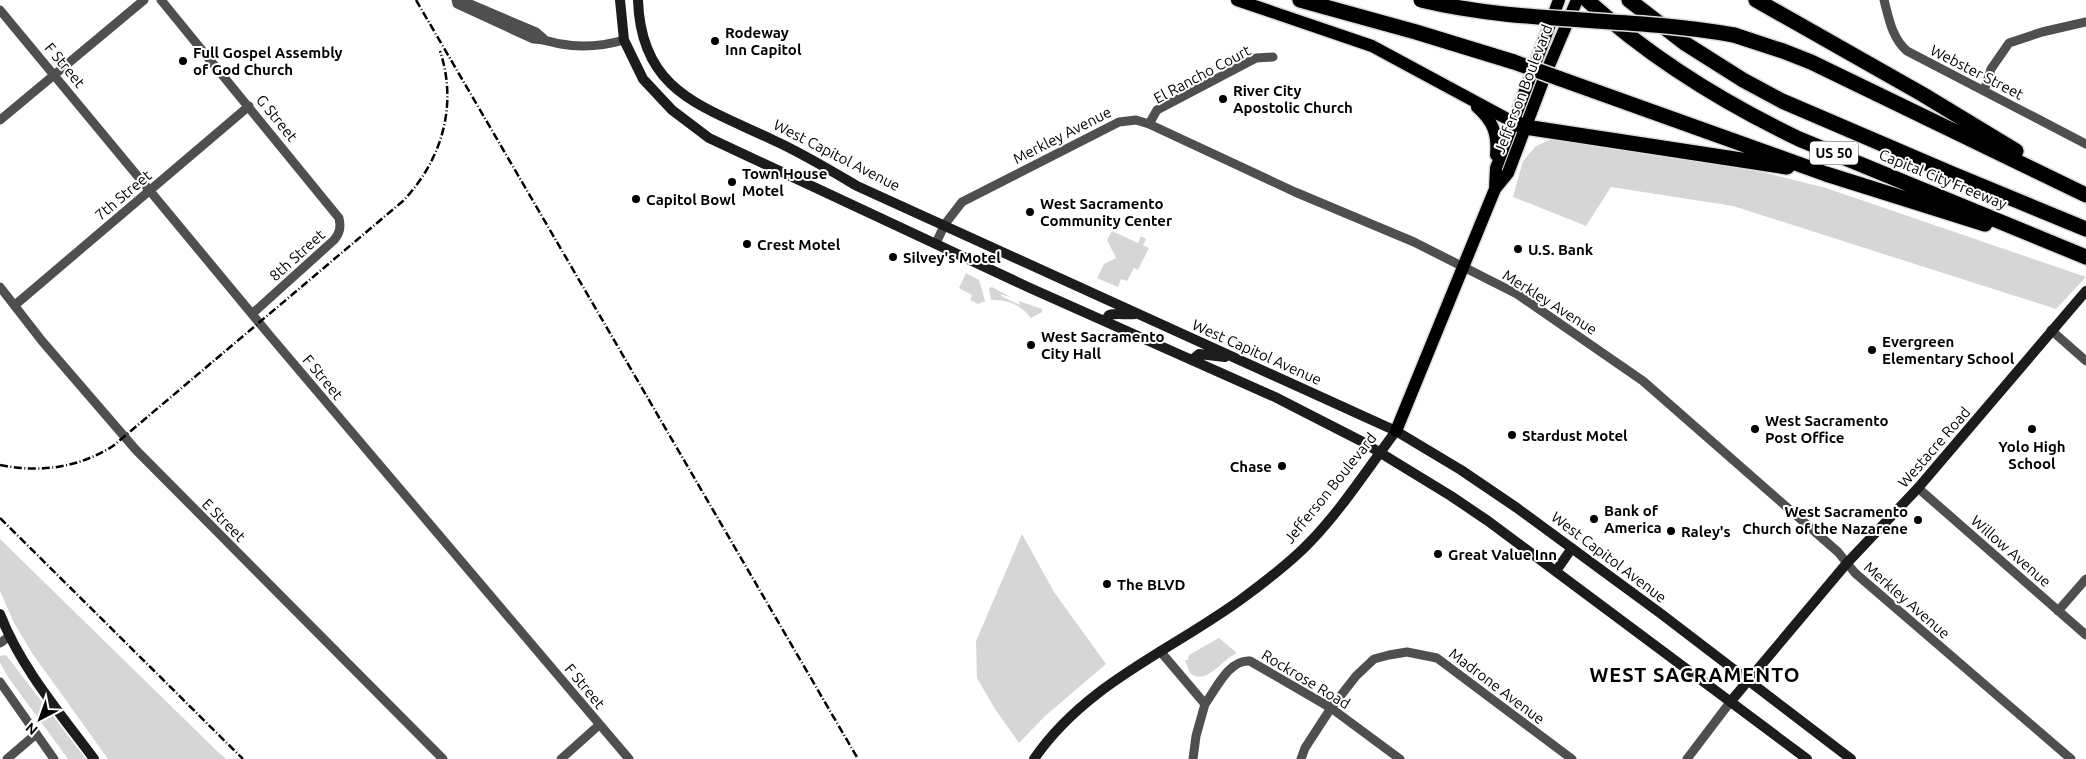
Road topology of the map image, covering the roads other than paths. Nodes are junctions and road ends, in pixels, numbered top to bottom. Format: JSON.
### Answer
{"nodes":[{"id":1,"x":144,"y":0,"type":"edge"},
{"id":2,"x":162,"y":0,"type":"edge"},
{"id":3,"x":620,"y":0,"type":"edge"},
{"id":4,"x":638,"y":0,"type":"edge"},
{"id":5,"x":1238,"y":0,"type":"edge"},
{"id":6,"x":1300,"y":0,"type":"edge"},
{"id":7,"x":1422,"y":0,"type":"edge"},
{"id":8,"x":1587,"y":0,"type":"edge"},
{"id":9,"x":1629,"y":0,"type":"edge"},
{"id":10,"x":1756,"y":0,"type":"edge"},
{"id":11,"x":1884,"y":0,"type":"edge"},
{"id":12,"x":458,"y":1,"type":"edge"},
{"id":13,"x":1555,"y":1,"type":"edge"},
{"id":14,"x":1575,"y":5,"type":"edge"},
{"id":15,"x":0,"y":10,"type":"edge"},
{"id":16,"x":2086,"y":22,"type":"edge"},
{"id":17,"x":641,"y":36,"type":"junction"},
{"id":18,"x":624,"y":40,"type":"junction"},
{"id":19,"x":1273,"y":57,"type":"dead end"},
{"id":20,"x":55,"y":75,"type":"junction"},
{"id":21,"x":1984,"y":91,"type":"junction"},
{"id":22,"x":1459,"y":93,"type":"junction"},
{"id":23,"x":249,"y":106,"type":"junction"},
{"id":24,"x":0,"y":120,"type":"edge"},
{"id":25,"x":1149,"y":124,"type":"junction"},
{"id":26,"x":1519,"y":125,"type":"junction"},
{"id":27,"x":2086,"y":144,"type":"edge"},
{"id":28,"x":1496,"y":168,"type":"junction"},
{"id":29,"x":1826,"y":174,"type":"junction"},
{"id":30,"x":1495,"y":189,"type":"junction"},
{"id":31,"x":150,"y":190,"type":"junction"},
{"id":32,"x":2081,"y":192,"type":"edge"},
{"id":33,"x":333,"y":208,"type":"joint"},
{"id":34,"x":945,"y":224,"type":"junction"},
{"id":35,"x":2086,"y":228,"type":"edge"},
{"id":36,"x":936,"y":243,"type":"junction"},
{"id":37,"x":2086,"y":258,"type":"edge"},
{"id":38,"x":1464,"y":267,"type":"junction"},
{"id":39,"x":0,"y":287,"type":"edge"},
{"id":40,"x":2086,"y":291,"type":"edge"},
{"id":41,"x":15,"y":305,"type":"junction"},
{"id":42,"x":252,"y":314,"type":"junction"},
{"id":43,"x":1136,"y":314,"type":"junction"},
{"id":44,"x":1105,"y":321,"type":"junction"},
{"id":45,"x":2051,"y":330,"type":"junction"},
{"id":46,"x":1193,"y":359,"type":"junction"},
{"id":47,"x":1236,"y":359,"type":"junction"},
{"id":48,"x":2086,"y":361,"type":"edge"},
{"id":49,"x":1396,"y":431,"type":"junction"},
{"id":50,"x":1380,"y":453,"type":"junction"},
{"id":51,"x":1918,"y":488,"type":"junction"},
{"id":52,"x":1572,"y":548,"type":"junction"},
{"id":53,"x":1847,"y":563,"type":"junction"},
{"id":54,"x":1556,"y":571,"type":"junction"},
{"id":55,"x":2086,"y":579,"type":"edge"},
{"id":56,"x":2058,"y":611,"type":"junction"},
{"id":57,"x":0,"y":614,"type":"edge"},
{"id":58,"x":2086,"y":635,"type":"edge"},
{"id":59,"x":10,"y":636,"type":"junction"},
{"id":60,"x":0,"y":643,"type":"edge"},
{"id":61,"x":1160,"y":651,"type":"junction"},
{"id":62,"x":1748,"y":680,"type":"junction"},
{"id":63,"x":0,"y":682,"type":"edge"},
{"id":64,"x":1732,"y":701,"type":"junction"},
{"id":65,"x":1205,"y":704,"type":"junction"},
{"id":66,"x":1331,"y":708,"type":"junction"},
{"id":67,"x":599,"y":725,"type":"junction"},
{"id":68,"x":35,"y":735,"type":"junction"},
{"id":69,"x":7,"y":759,"type":"edge"},
{"id":70,"x":54,"y":759,"type":"edge"},
{"id":71,"x":94,"y":759,"type":"edge"},
{"id":72,"x":443,"y":759,"type":"edge"},
{"id":73,"x":561,"y":759,"type":"edge"},
{"id":74,"x":629,"y":759,"type":"edge"},
{"id":75,"x":1034,"y":759,"type":"edge"},
{"id":76,"x":1192,"y":759,"type":"edge"},
{"id":77,"x":1301,"y":759,"type":"edge"},
{"id":78,"x":1400,"y":759,"type":"edge"},
{"id":79,"x":1572,"y":759,"type":"edge"},
{"id":80,"x":1687,"y":759,"type":"edge"},
{"id":81,"x":1808,"y":759,"type":"edge"},
{"id":82,"x":1851,"y":759,"type":"edge"},
{"id":83,"x":2071,"y":759,"type":"edge"}],
"edges":[{"from":1,"to":20,"type":"street"},
{"from":2,"to":23,"type":"street","name":"G Street"},
{"from":3,"to":18,"type":"main road"},
{"from":4,"to":17,"type":"main road","name":"West Capitol Avenue"},
{"from":5,"to":22,"type":"main road"},
{"from":6,"to":29,"type":"highway","bridge":true},
{"from":7,"to":32,"type":"highway","bridge":true},
{"from":8,"to":37,"type":"highway","name":"Capital City Freeway","number":"US 50"},
{"from":9,"to":35,"type":"highway","name":"Capital City Freeway","number":"US 50"},
{"from":10,"to":32,"type":"highway"},
{"from":11,"to":21,"type":"street","name":"Webster Street"},
{"from":12,"to":18,"type":"street"},
{"from":13,"to":14,"type":"main road"},
{"from":13,"to":26,"type":"main road","name":"Jefferson Boulevard"},
{"from":14,"to":26,"type":"main road","name":"Jefferson Boulevard"},
{"from":15,"to":20,"type":"street","name":"F Street"},
{"from":16,"to":21,"type":"street"},
{"from":17,"to":18,"type":"main road"},
{"from":17,"to":34,"type":"main road","name":"West Capitol Avenue"},
{"from":18,"to":36,"type":"main road"},
{"from":19,"to":25,"type":"street","name":"El Rancho Court"},
{"from":20,"to":24,"type":"street"},
{"from":20,"to":31,"type":"street","name":"F Street"},
{"from":21,"to":27,"type":"street","name":"Webster Street"},
{"from":22,"to":26,"type":"main road"},
{"from":22,"to":28,"type":"main road"},
{"from":23,"to":31,"type":"street","name":"7th Street"},
{"from":23,"to":33,"type":"street","name":"G Street"},
{"from":25,"to":34,"type":"street","name":"Merkley Avenue"},
{"from":25,"to":38,"type":"street","name":"Merkley Avenue"},
{"from":26,"to":28,"type":"main road","name":"Jefferson Boulevard"},
{"from":26,"to":29,"type":"highway"},
{"from":26,"to":30,"type":"main road","name":"Jefferson Boulevard"},
{"from":28,"to":30,"type":"main road","name":"Jefferson Boulevard"},
{"from":29,"to":37,"type":"highway"},
{"from":30,"to":38,"type":"main road","name":"Jefferson Boulevard"},
{"from":31,"to":41,"type":"street","name":"7th Street"},
{"from":31,"to":42,"type":"street","name":"F Street"},
{"from":33,"to":42,"type":"street","name":"8th Street"},
{"from":34,"to":36,"type":"street","name":"Merkley Avenue"},
{"from":34,"to":43,"type":"main road","name":"West Capitol Avenue"},
{"from":36,"to":44,"type":"main road"},
{"from":38,"to":49,"type":"main road","name":"Jefferson Boulevard"},
{"from":38,"to":53,"type":"street","name":"Merkley Avenue"},
{"from":39,"to":41,"type":"street","name":"E Street"},
{"from":40,"to":45,"type":"main road","name":"Westacre Road"},
{"from":41,"to":72,"type":"street","name":"E Street"},
{"from":42,"to":67,"type":"street","name":"F Street"},
{"from":43,"to":44,"type":"main road"},
{"from":43,"to":47,"type":"main road","name":"West Capitol Avenue"},
{"from":44,"to":46,"type":"main road"},
{"from":45,"to":48,"type":"street"},
{"from":45,"to":51,"type":"main road","name":"Westacre Road"},
{"from":46,"to":47,"type":"main road"},
{"from":46,"to":50,"type":"main road"},
{"from":47,"to":49,"type":"main road","name":"West Capitol Avenue"},
{"from":49,"to":50,"type":"main road","name":"Jefferson Boulevard"},
{"from":49,"to":52,"type":"main road","name":"West Capitol Avenue"},
{"from":50,"to":54,"type":"main road"},
{"from":50,"to":61,"type":"main road","name":"Jefferson Boulevard"},
{"from":51,"to":53,"type":"main road","name":"Westacre Road"},
{"from":51,"to":56,"type":"street","name":"Willow Avenue"},
{"from":52,"to":54,"type":"main road"},
{"from":52,"to":62,"type":"main road","name":"West Capitol Avenue"},
{"from":53,"to":62,"type":"main road","name":"Westacre Road"},
{"from":53,"to":83,"type":"street","name":"Merkley Avenue"},
{"from":54,"to":64,"type":"main road"},
{"from":55,"to":56,"type":"street"},
{"from":56,"to":58,"type":"street","name":"Willow Avenue"},
{"from":57,"to":59,"type":"main road"},
{"from":59,"to":60,"type":"street"},
{"from":59,"to":71,"type":"main road"},
{"from":61,"to":65,"type":"street"},
{"from":61,"to":75,"type":"main road","name":"Jefferson Boulevard"},
{"from":62,"to":64,"type":"main road","name":"Westacre Road"},
{"from":62,"to":82,"type":"main road","name":"West Capitol Avenue"},
{"from":63,"to":68,"type":"street"},
{"from":64,"to":80,"type":"street","name":"Westacre Road"},
{"from":64,"to":81,"type":"main road"},
{"from":65,"to":66,"type":"street","name":"Rockrose Road"},
{"from":65,"to":76,"type":"street"},
{"from":66,"to":77,"type":"street","name":"Madrone Avenue"},
{"from":66,"to":78,"type":"street","name":"Rockrose Road"},
{"from":66,"to":79,"type":"street","name":"Madrone Avenue"},
{"from":67,"to":73,"type":"street"},
{"from":67,"to":74,"type":"street","name":"F Street"},
{"from":68,"to":69,"type":"street"},
{"from":68,"to":70,"type":"street"}]}
